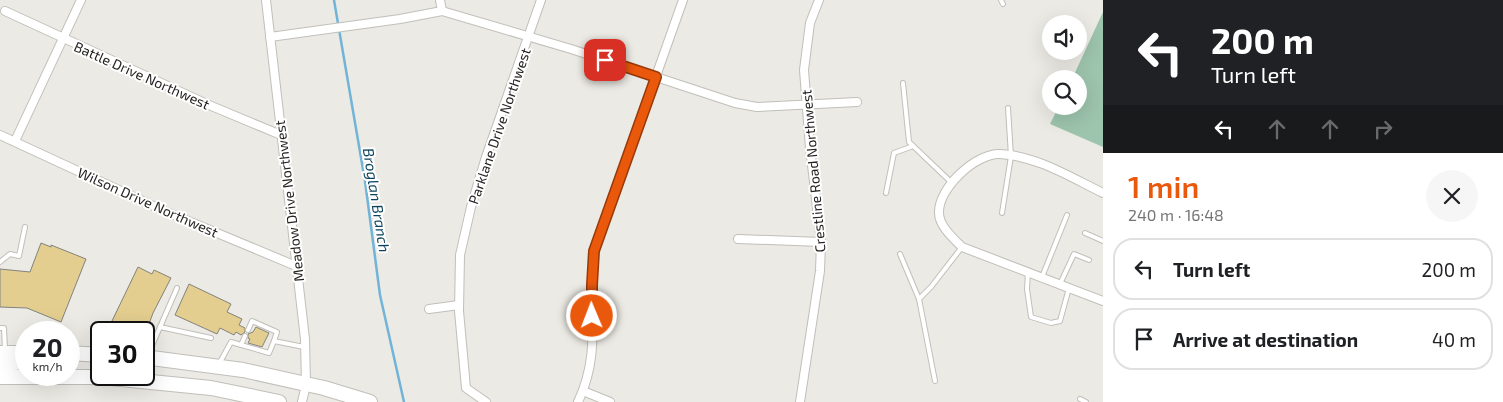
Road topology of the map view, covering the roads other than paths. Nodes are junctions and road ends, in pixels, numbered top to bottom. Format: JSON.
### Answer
{"nodes":[{"id":1,"x":81,"y":0,"type":"edge"},
{"id":2,"x":265,"y":0,"type":"edge"},
{"id":3,"x":440,"y":0,"type":"edge"},
{"id":4,"x":541,"y":0,"type":"edge"},
{"id":5,"x":683,"y":0,"type":"edge"},
{"id":6,"x":820,"y":0,"type":"edge"},
{"id":7,"x":5,"y":11,"type":"dead end"},
{"id":8,"x":442,"y":11,"type":"junction"},
{"id":9,"x":529,"y":36,"type":"junction"},
{"id":10,"x":270,"y":37,"type":"junction"},
{"id":11,"x":62,"y":39,"type":"junction"},
{"id":12,"x":656,"y":77,"type":"junction"},
{"id":13,"x":904,"y":83,"type":"dead end"},
{"id":14,"x":857,"y":102,"type":"dead end"},
{"id":15,"x":806,"y":105,"type":"junction"},
{"id":16,"x":1008,"y":108,"type":"dead end"},
{"id":17,"x":0,"y":135,"type":"edge"},
{"id":18,"x":281,"y":135,"type":"junction"},
{"id":19,"x":15,"y":142,"type":"junction"},
{"id":20,"x":913,"y":146,"type":"junction"},
{"id":21,"x":1011,"y":156,"type":"junction"},
{"id":22,"x":952,"y":183,"type":"junction"},
{"id":23,"x":886,"y":193,"type":"dead end"},
{"id":24,"x":1103,"y":193,"type":"edge"},
{"id":25,"x":1002,"y":214,"type":"dead end"},
{"id":26,"x":1067,"y":215,"type":"dead end"},
{"id":27,"x":25,"y":227,"type":"dead end"},
{"id":28,"x":1085,"y":234,"type":"dead end"},
{"id":29,"x":738,"y":239,"type":"dead end"},
{"id":30,"x":1103,"y":241,"type":"edge"},
{"id":31,"x":821,"y":242,"type":"junction"},
{"id":32,"x":962,"y":247,"type":"junction"},
{"id":33,"x":900,"y":254,"type":"dead end"},
{"id":34,"x":1089,"y":260,"type":"dead end"},
{"id":35,"x":0,"y":262,"type":"edge"},
{"id":36,"x":296,"y":266,"type":"junction"},
{"id":37,"x":1028,"y":272,"type":"junction"},
{"id":38,"x":1042,"y":277,"type":"junction"},
{"id":39,"x":1059,"y":284,"type":"junction"},
{"id":40,"x":177,"y":288,"type":"dead end"},
{"id":41,"x":1069,"y":288,"type":"junction"},
{"id":42,"x":919,"y":299,"type":"junction"},
{"id":43,"x":1103,"y":302,"type":"edge"},
{"id":44,"x":459,"y":304,"type":"junction"},
{"id":45,"x":429,"y":309,"type":"dead end"},
{"id":46,"x":160,"y":327,"type":"junction"},
{"id":47,"x":0,"y":328,"type":"edge"},
{"id":48,"x":248,"y":330,"type":"dead end"},
{"id":49,"x":245,"y":336,"type":"dead end"},
{"id":50,"x":155,"y":338,"type":"edge"},
{"id":51,"x":211,"y":338,"type":"dead end"},
{"id":52,"x":274,"y":342,"type":"junction"},
{"id":53,"x":241,"y":345,"type":"junction"},
{"id":54,"x":304,"y":347,"type":"junction"},
{"id":55,"x":15,"y":355,"type":"edge"},
{"id":56,"x":2,"y":357,"type":"edge"},
{"id":57,"x":155,"y":358,"type":"edge"},
{"id":58,"x":15,"y":360,"type":"edge"},
{"id":59,"x":217,"y":366,"type":"junction"},
{"id":60,"x":0,"y":377,"type":"edge"},
{"id":61,"x":935,"y":381,"type":"dead end"},
{"id":62,"x":306,"y":384,"type":"junction"},
{"id":63,"x":583,"y":391,"type":"junction"},
{"id":64,"x":1080,"y":400,"type":"dead end"},
{"id":65,"x":279,"y":402,"type":"edge"},
{"id":66,"x":302,"y":402,"type":"edge"},
{"id":67,"x":370,"y":402,"type":"edge"},
{"id":68,"x":486,"y":402,"type":"edge"},
{"id":69,"x":578,"y":402,"type":"edge"},
{"id":70,"x":610,"y":402,"type":"edge"},
{"id":71,"x":800,"y":402,"type":"edge"},
{"id":72,"x":1086,"y":402,"type":"edge"}],
"edges":[{"from":1,"to":11,"type":"street"},
{"from":2,"to":10,"type":"street","name":"Meadow Drive Northwest"},
{"from":3,"to":8,"type":"street"},
{"from":4,"to":9,"type":"street","name":"Parklane Drive Northwest"},
{"from":5,"to":12,"type":"street"},
{"from":6,"to":15,"type":"street","name":"Crestline Road Northwest"},
{"from":7,"to":11,"type":"street","name":"Battle Drive Northwest"},
{"from":8,"to":9,"type":"street"},
{"from":8,"to":10,"type":"street"},
{"from":9,"to":12,"type":"street"},
{"from":9,"to":44,"type":"street","name":"Parklane Drive Northwest"},
{"from":10,"to":18,"type":"street","name":"Meadow Drive Northwest"},
{"from":11,"to":18,"type":"street","name":"Battle Drive Northwest"},
{"from":11,"to":19,"type":"street"},
{"from":12,"to":15,"type":"street"},
{"from":12,"to":63,"type":"street"},
{"from":13,"to":20,"type":"lane"},
{"from":14,"to":15,"type":"street"},
{"from":15,"to":31,"type":"street","name":"Crestline Road Northwest"},
{"from":16,"to":21,"type":"lane"},
{"from":17,"to":19,"type":"street","name":"Wilson Drive Northwest"},
{"from":18,"to":36,"type":"street","name":"Meadow Drive Northwest"},
{"from":19,"to":36,"type":"street","name":"Wilson Drive Northwest"},
{"from":20,"to":22,"type":"lane"},
{"from":20,"to":23,"type":"lane"},
{"from":21,"to":22,"type":"street"},
{"from":21,"to":24,"type":"street"},
{"from":21,"to":25,"type":"lane"},
{"from":22,"to":32,"type":"street"},
{"from":26,"to":38,"type":"lane"},
{"from":27,"to":35,"type":"lane"},
{"from":28,"to":30,"type":"lane"},
{"from":29,"to":31,"type":"street"},
{"from":31,"to":71,"type":"street","name":"Crestline Road Northwest"},
{"from":32,"to":37,"type":"street"},
{"from":32,"to":42,"type":"lane"},
{"from":33,"to":42,"type":"lane"},
{"from":34,"to":39,"type":"lane"},
{"from":36,"to":54,"type":"street","name":"Meadow Drive Northwest"},
{"from":37,"to":38,"type":"street"},
{"from":37,"to":41,"type":"lane"},
{"from":38,"to":39,"type":"street"},
{"from":39,"to":41,"type":"street"},
{"from":40,"to":46,"type":"lane"},
{"from":41,"to":43,"type":"street"},
{"from":42,"to":61,"type":"lane"},
{"from":44,"to":45,"type":"street"},
{"from":44,"to":68,"type":"street","name":"Parklane Drive Northwest"},
{"from":46,"to":50,"type":"lane"},
{"from":46,"to":51,"type":"lane"},
{"from":47,"to":56,"type":"lane"},
{"from":48,"to":52,"type":"lane"},
{"from":49,"to":53,"type":"lane"},
{"from":52,"to":53,"type":"lane"},
{"from":52,"to":54,"type":"lane"},
{"from":53,"to":59,"type":"lane"},
{"from":54,"to":62,"type":"street","name":"Meadow Drive Northwest"},
{"from":55,"to":56,"type":"highway"},
{"from":56,"to":58,"type":"highway"},
{"from":57,"to":59,"type":"highway"},
{"from":59,"to":62,"type":"highway"},
{"from":60,"to":65,"type":"highway"},
{"from":62,"to":66,"type":"street","name":"Meadow Drive Northwest"},
{"from":62,"to":67,"type":"highway"},
{"from":63,"to":69,"type":"street"},
{"from":63,"to":70,"type":"street"},
{"from":64,"to":72,"type":"lane"}]}
